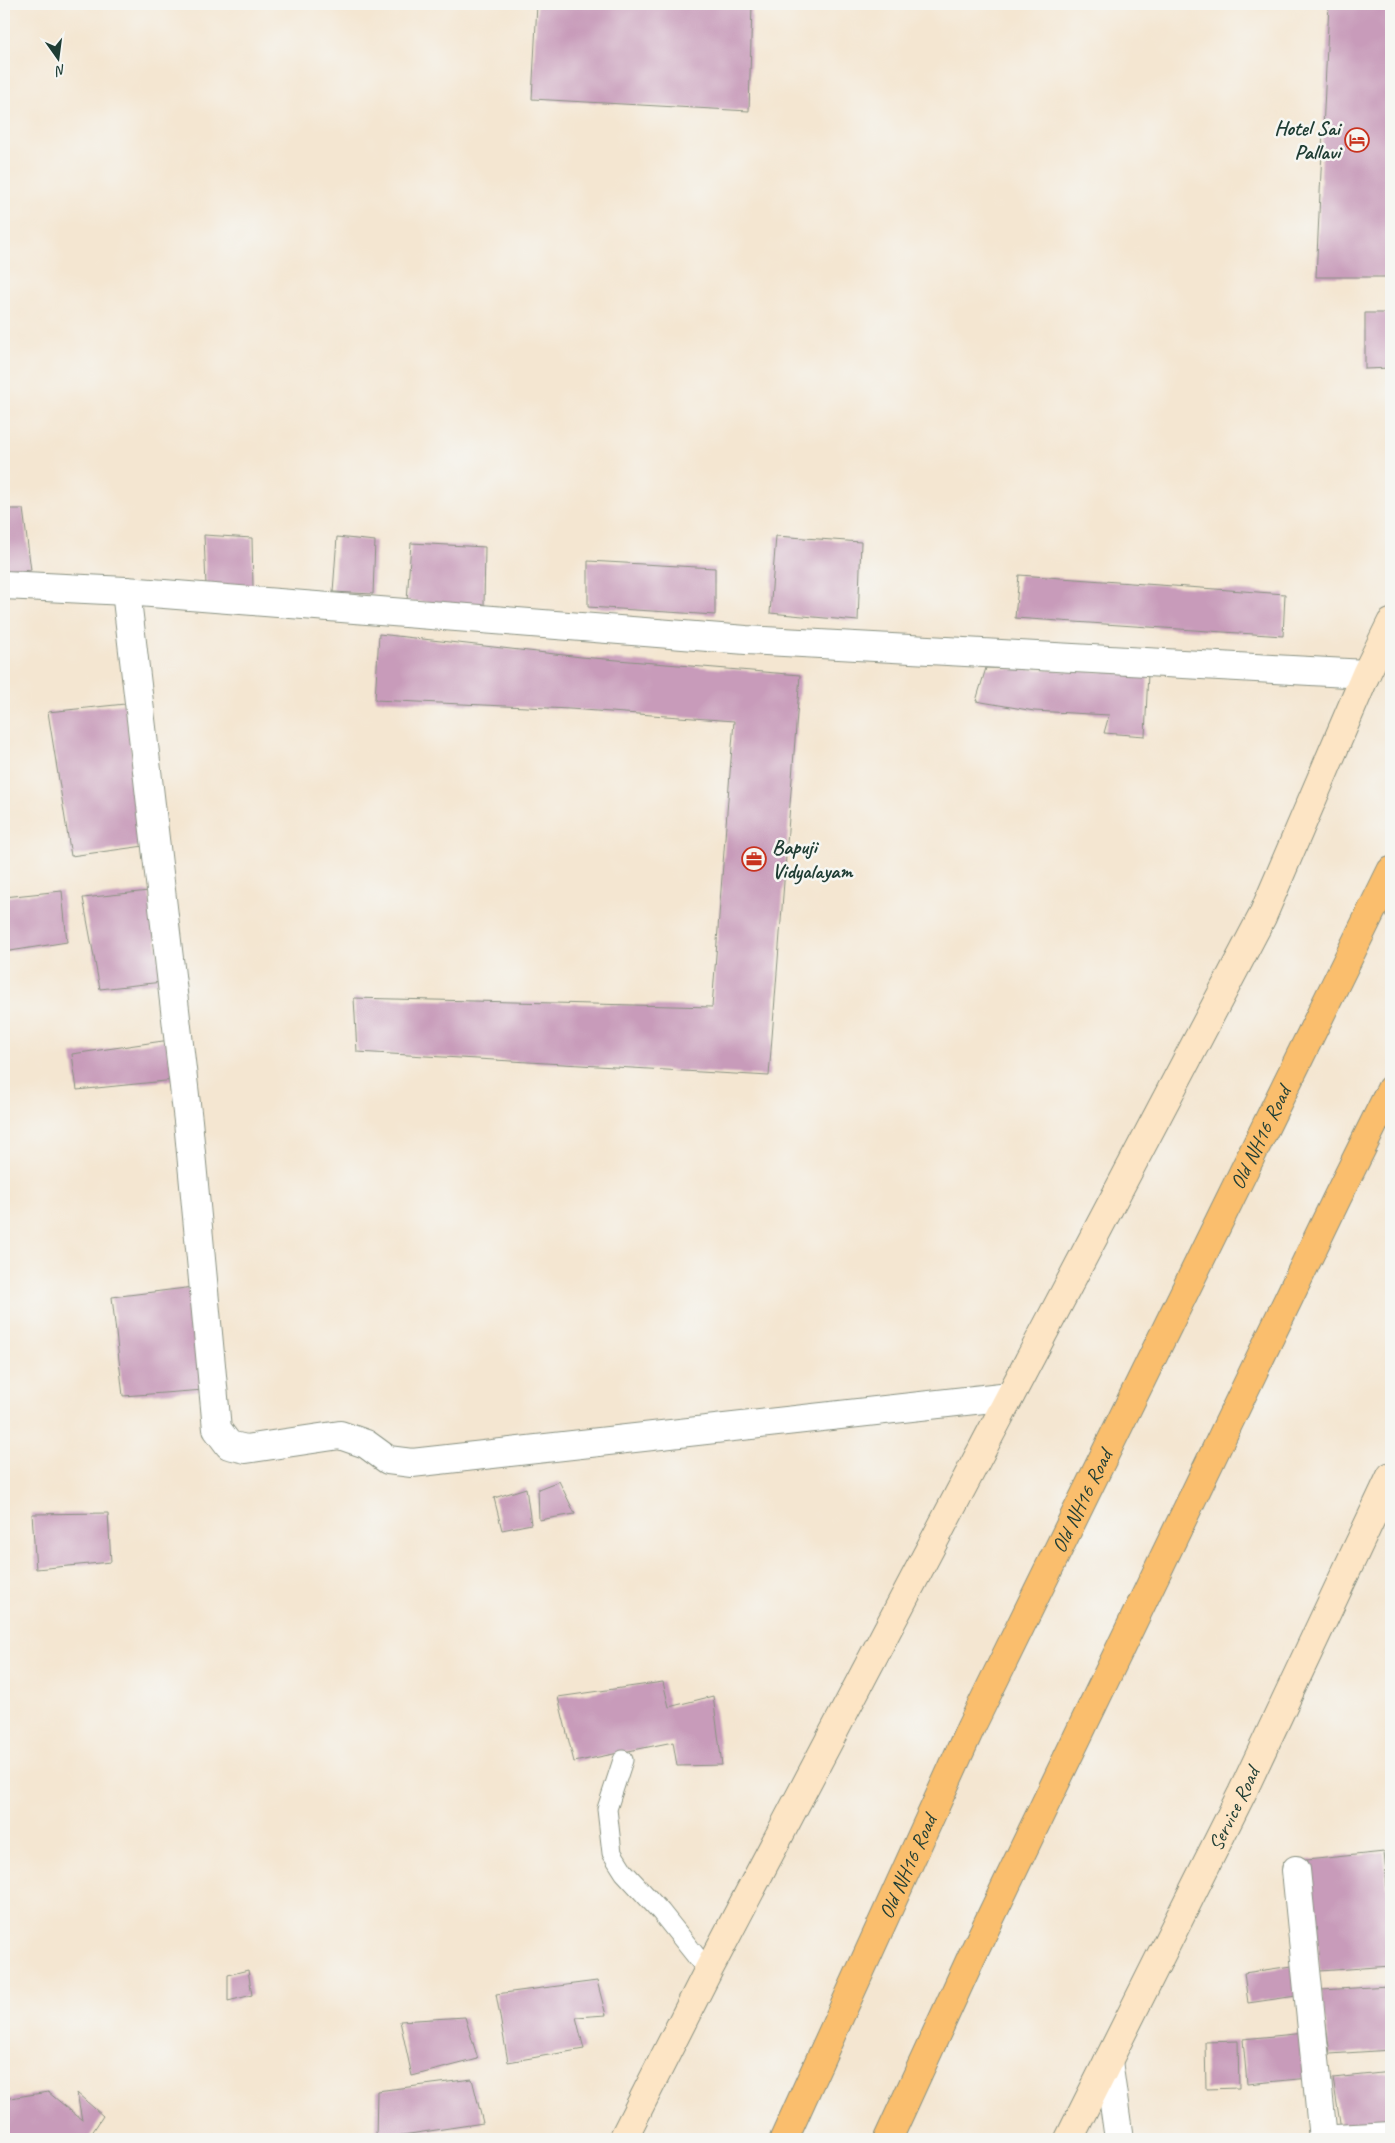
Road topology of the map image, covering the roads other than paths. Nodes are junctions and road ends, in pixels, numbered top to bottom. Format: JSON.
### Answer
{"nodes":[{"id":1,"x":4,"y":584,"type":"edge"},
{"id":2,"x":126,"y":591,"type":"junction"},
{"id":3,"x":1391,"y":623,"type":"edge"},
{"id":4,"x":1366,"y":674,"type":"junction"},
{"id":5,"x":1391,"y":871,"type":"edge"},
{"id":6,"x":1391,"y":1089,"type":"edge"},
{"id":7,"x":1010,"y":1396,"type":"junction"},
{"id":8,"x":1391,"y":1476,"type":"edge"},
{"id":9,"x":623,"y":1760,"type":"dead end"},
{"id":10,"x":1296,"y":1870,"type":"dead end"},
{"id":11,"x":708,"y":1971,"type":"junction"},
{"id":12,"x":1108,"y":2061,"type":"junction"},
{"id":13,"x":1391,"y":2136,"type":"edge"},
{"id":14,"x":623,"y":2139,"type":"edge"},
{"id":15,"x":784,"y":2139,"type":"edge"},
{"id":16,"x":888,"y":2139,"type":"edge"},
{"id":17,"x":1069,"y":2139,"type":"edge"},
{"id":18,"x":1120,"y":2139,"type":"edge"},
{"id":19,"x":1322,"y":2139,"type":"edge"},
{"id":20,"x":1336,"y":2139,"type":"edge"}],
"edges":[{"from":1,"to":2,"type":"street"},
{"from":2,"to":4,"type":"street"},
{"from":2,"to":7,"type":"street"},
{"from":3,"to":4,"type":"street"},
{"from":4,"to":7,"type":"street"},
{"from":5,"to":15,"type":"main road","name":"Old NH16 Road"},
{"from":6,"to":16,"type":"main road"},
{"from":7,"to":11,"type":"street"},
{"from":8,"to":12,"type":"street","name":"Service Road"},
{"from":9,"to":11,"type":"lane"},
{"from":10,"to":19,"type":"street"},
{"from":11,"to":14,"type":"street"},
{"from":12,"to":17,"type":"street","name":"Service Road"},
{"from":12,"to":18,"type":"street"},
{"from":13,"to":20,"type":"street"}]}
